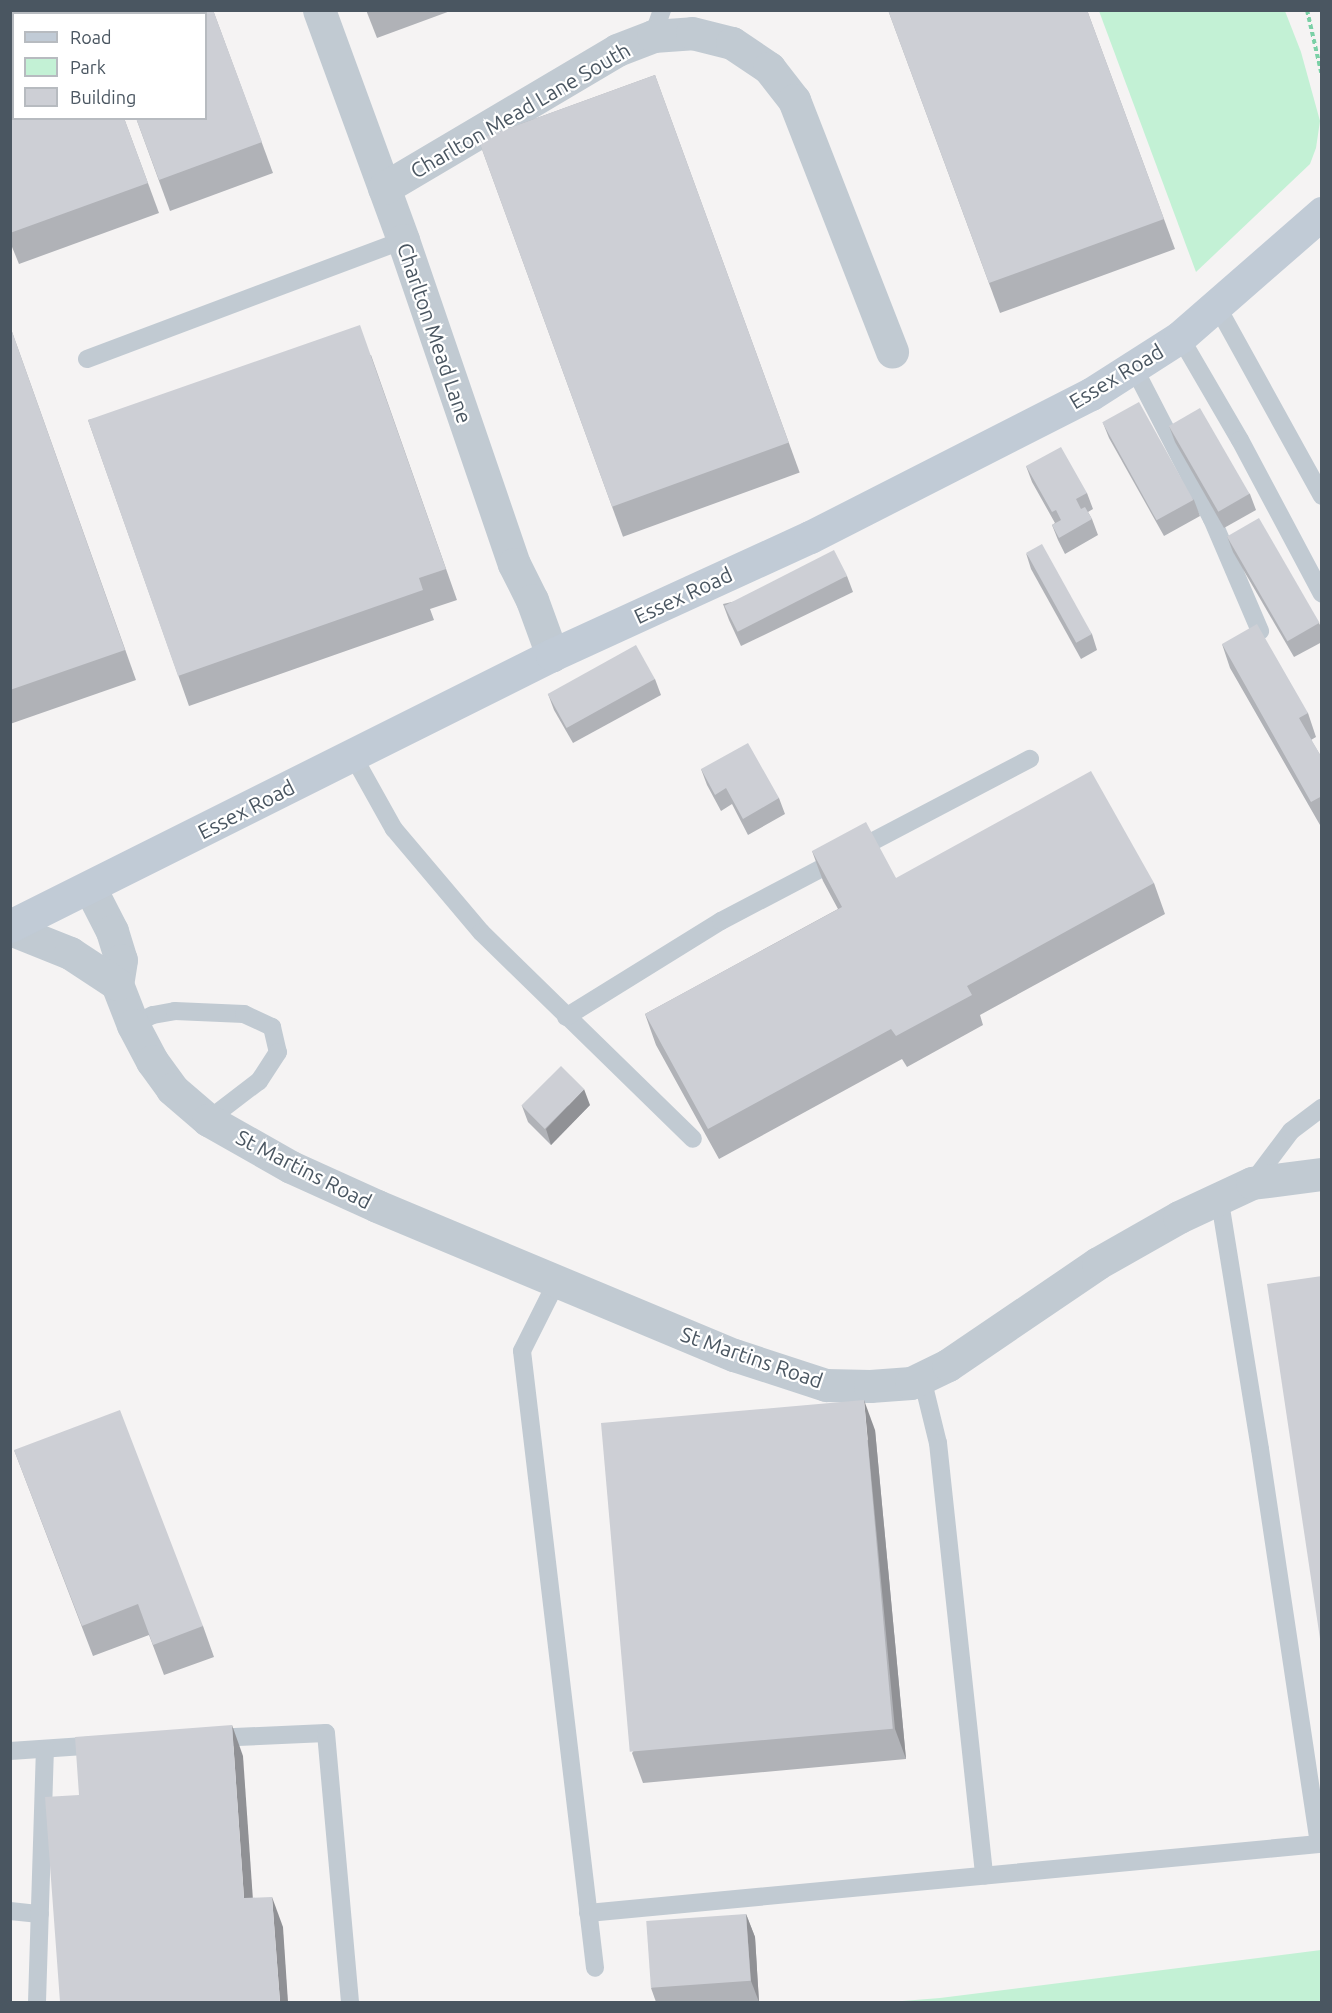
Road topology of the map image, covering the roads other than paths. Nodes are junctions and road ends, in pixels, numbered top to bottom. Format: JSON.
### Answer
{"nodes":[{"id":1,"x":319,"y":10,"type":"edge"},
{"id":2,"x":657,"y":23,"type":"edge"},
{"id":3,"x":384,"y":188,"type":"junction"},
{"id":4,"x":1322,"y":213,"type":"edge"},
{"id":5,"x":403,"y":240,"type":"junction"},
{"id":6,"x":1217,"y":306,"type":"junction"},
{"id":7,"x":1180,"y":337,"type":"junction"},
{"id":8,"x":892,"y":352,"type":"dead end"},
{"id":9,"x":87,"y":358,"type":"dead end"},
{"id":10,"x":1134,"y":368,"type":"junction"},
{"id":11,"x":1322,"y":496,"type":"edge"},
{"id":12,"x":1322,"y":594,"type":"edge"},
{"id":13,"x":1260,"y":631,"type":"edge"},
{"id":14,"x":552,"y":655,"type":"junction"},
{"id":15,"x":352,"y":754,"type":"junction"},
{"id":16,"x":1030,"y":759,"type":"dead end"},
{"id":17,"x":90,"y":888,"type":"junction"},
{"id":18,"x":10,"y":928,"type":"edge"},
{"id":19,"x":117,"y":984,"type":"junction"},
{"id":20,"x":566,"y":1017,"type":"junction"},
{"id":21,"x":133,"y":1025,"type":"junction"},
{"id":22,"x":1322,"y":1108,"type":"edge"},
{"id":23,"x":208,"y":1120,"type":"junction"},
{"id":24,"x":693,"y":1139,"type":"dead end"},
{"id":25,"x":1322,"y":1174,"type":"edge"},
{"id":26,"x":1252,"y":1183,"type":"junction"},
{"id":27,"x":1219,"y":1197,"type":"junction"},
{"id":28,"x":557,"y":1281,"type":"junction"},
{"id":29,"x":922,"y":1378,"type":"junction"},
{"id":30,"x":192,"y":1739,"type":"edge"},
{"id":31,"x":113,"y":1744,"type":"edge"},
{"id":32,"x":45,"y":1749,"type":"junction"},
{"id":33,"x":10,"y":1751,"type":"edge"},
{"id":34,"x":984,"y":1876,"type":"junction"},
{"id":35,"x":10,"y":1911,"type":"edge"},
{"id":36,"x":588,"y":1913,"type":"junction"},
{"id":37,"x":40,"y":1914,"type":"junction"},
{"id":38,"x":595,"y":1968,"type":"dead end"},
{"id":39,"x":37,"y":2002,"type":"edge"},
{"id":40,"x":350,"y":2002,"type":"edge"}],
"edges":[{"from":1,"to":3,"type":"street","name":"Charlton Mead Lane"},
{"from":2,"to":3,"type":"street","name":"Charlton Mead Lane South"},
{"from":2,"to":8,"type":"street","name":"Charlton Mead Lane South"},
{"from":3,"to":5,"type":"street","name":"Charlton Mead Lane"},
{"from":4,"to":6,"type":"street","name":"Essex Road"},
{"from":5,"to":9,"type":"lane"},
{"from":5,"to":14,"type":"street","name":"Charlton Mead Lane"},
{"from":6,"to":7,"type":"street","name":"Essex Road"},
{"from":6,"to":11,"type":"lane"},
{"from":7,"to":10,"type":"street","name":"Essex Road"},
{"from":7,"to":12,"type":"lane"},
{"from":10,"to":13,"type":"lane"},
{"from":10,"to":14,"type":"street","name":"Essex Road"},
{"from":14,"to":15,"type":"street","name":"Essex Road"},
{"from":15,"to":17,"type":"street","name":"Essex Road"},
{"from":15,"to":20,"type":"lane"},
{"from":16,"to":20,"type":"lane"},
{"from":17,"to":18,"type":"street","name":"Essex Road"},
{"from":17,"to":19,"type":"street"},
{"from":18,"to":19,"type":"street"},
{"from":19,"to":21,"type":"street","name":"St Martins Road"},
{"from":20,"to":24,"type":"lane"},
{"from":21,"to":23,"type":"street","name":"St Martins Road"},
{"from":21,"to":23,"type":"lane"},
{"from":22,"to":26,"type":"lane"},
{"from":23,"to":28,"type":"street","name":"St Martins Road"},
{"from":25,"to":26,"type":"street","name":"St Martins Road"},
{"from":26,"to":27,"type":"street","name":"St Martins Road"},
{"from":27,"to":29,"type":"street","name":"St Martins Road"},
{"from":27,"to":34,"type":"lane"},
{"from":28,"to":29,"type":"street","name":"St Martins Road"},
{"from":28,"to":36,"type":"lane"},
{"from":29,"to":34,"type":"lane"},
{"from":30,"to":40,"type":"lane"},
{"from":31,"to":32,"type":"lane"},
{"from":32,"to":33,"type":"lane"},
{"from":32,"to":37,"type":"lane"},
{"from":34,"to":36,"type":"lane"},
{"from":35,"to":37,"type":"lane"},
{"from":36,"to":38,"type":"lane"},
{"from":37,"to":39,"type":"lane"}]}
